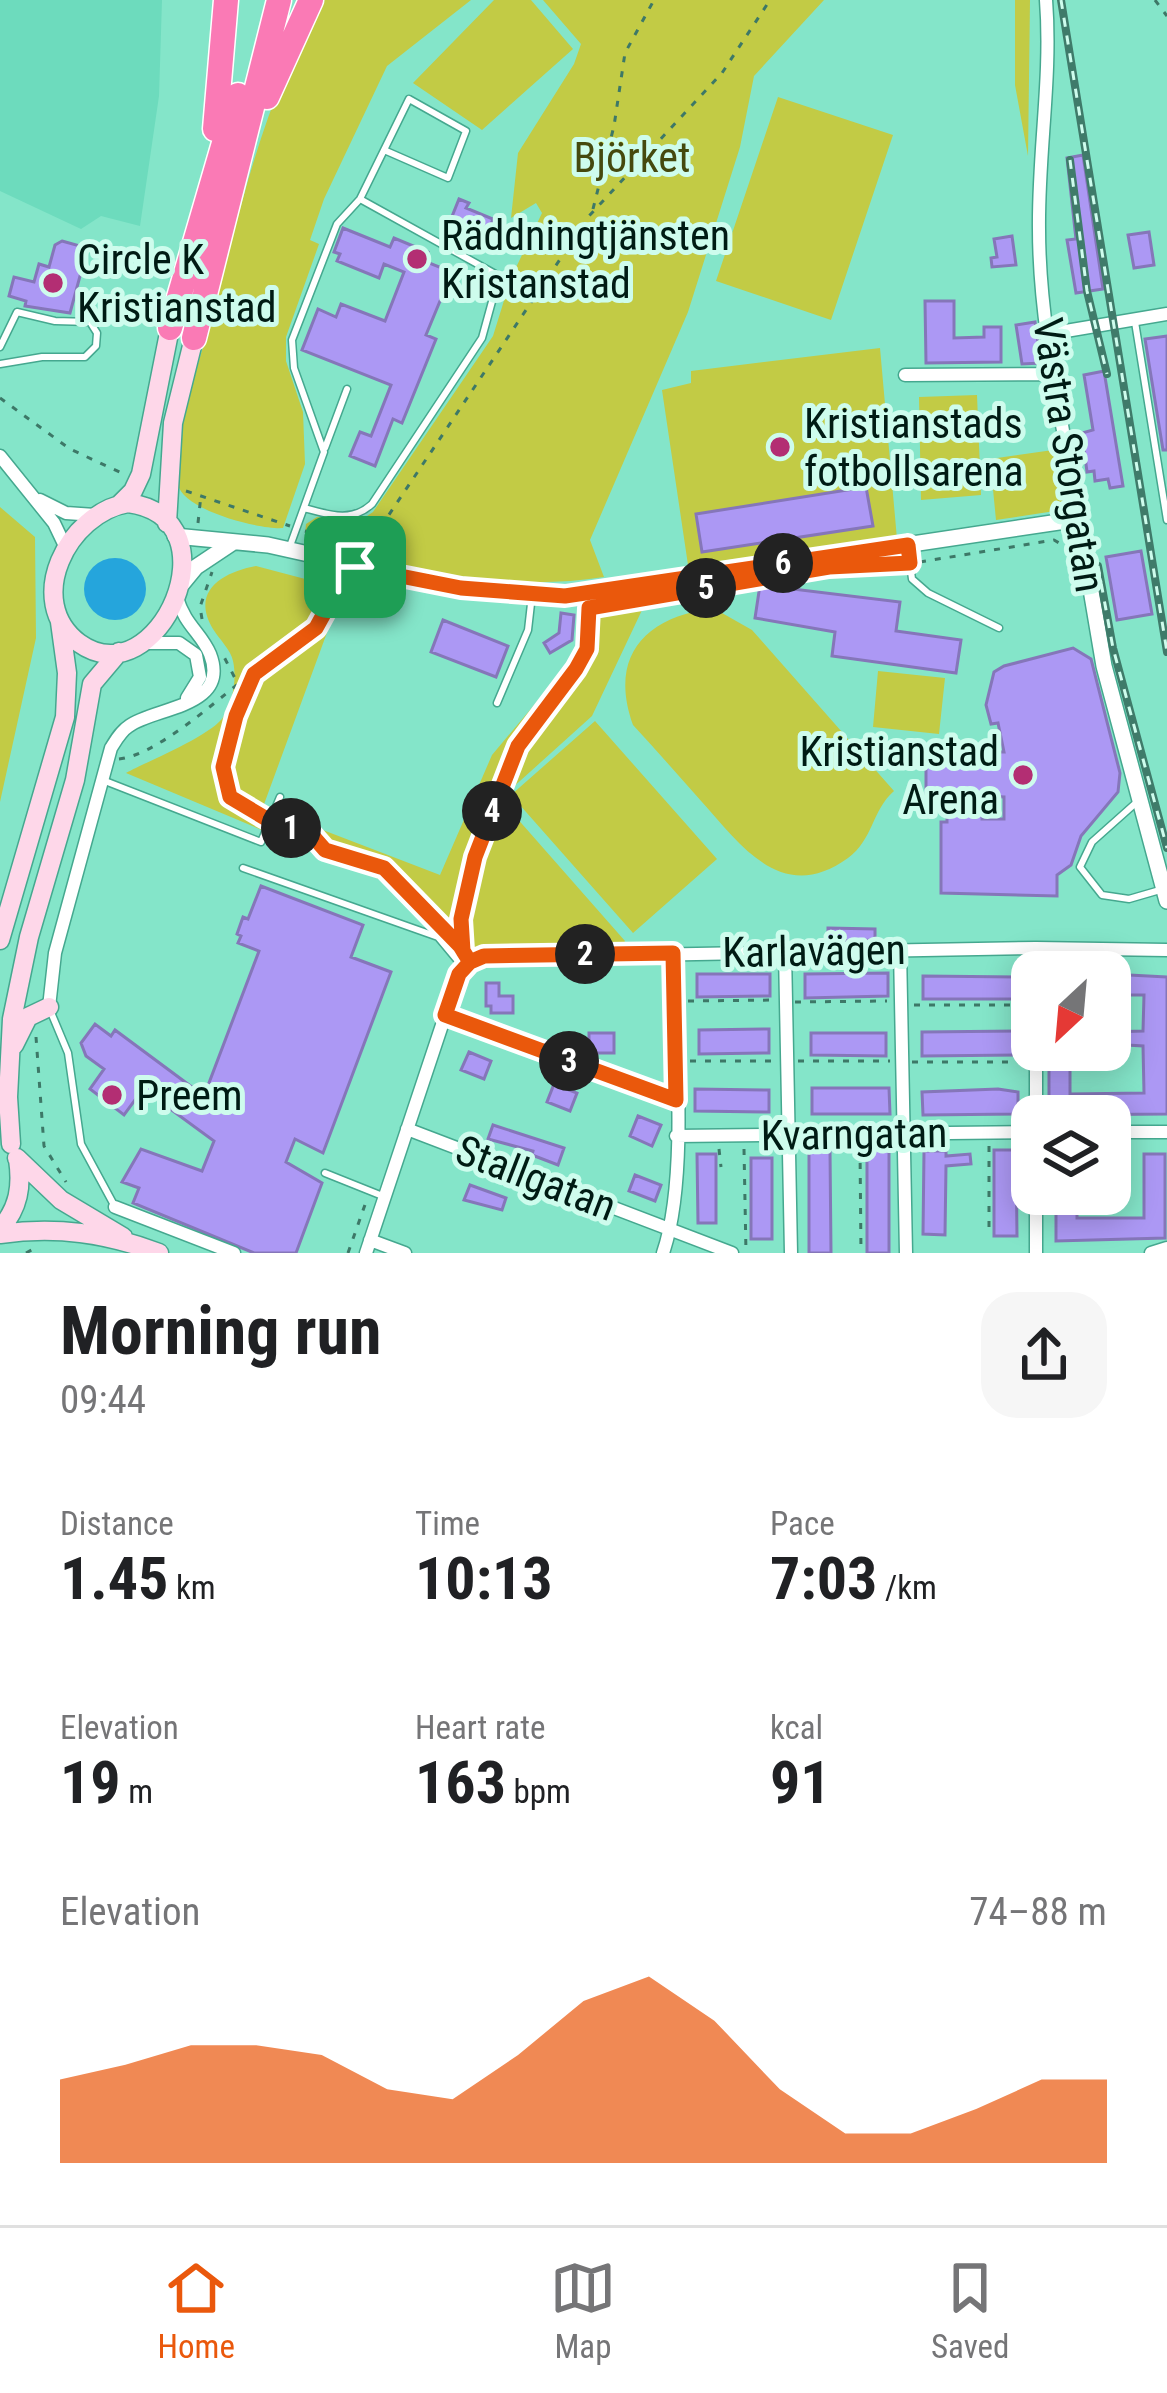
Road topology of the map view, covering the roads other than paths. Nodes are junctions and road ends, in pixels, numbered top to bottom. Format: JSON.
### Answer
{"nodes":[{"id":1,"x":226,"y":0,"type":"edge"},
{"id":2,"x":264,"y":0,"type":"edge"},
{"id":3,"x":278,"y":0,"type":"edge"},
{"id":4,"x":311,"y":0,"type":"edge"},
{"id":5,"x":1046,"y":0,"type":"edge"},
{"id":6,"x":384,"y":150,"type":"junction"},
{"id":7,"x":360,"y":199,"type":"junction"},
{"id":8,"x":228,"y":207,"type":"junction"},
{"id":9,"x":199,"y":219,"type":"junction"},
{"id":10,"x":1167,"y":314,"type":"edge"},
{"id":11,"x":1134,"y":320,"type":"junction"},
{"id":12,"x":182,"y":333,"type":"junction"},
{"id":13,"x":1048,"y":334,"type":"junction"},
{"id":14,"x":0,"y":347,"type":"edge"},
{"id":15,"x":0,"y":364,"type":"edge"},
{"id":16,"x":1054,"y":374,"type":"junction"},
{"id":17,"x":905,"y":375,"type":"dead end"},
{"id":18,"x":347,"y":389,"type":"dead end"},
{"id":19,"x":324,"y":452,"type":"junction"},
{"id":20,"x":0,"y":456,"type":"edge"},
{"id":21,"x":34,"y":496,"type":"junction"},
{"id":22,"x":118,"y":505,"type":"junction"},
{"id":23,"x":304,"y":508,"type":"junction"},
{"id":24,"x":95,"y":515,"type":"junction"},
{"id":25,"x":1079,"y":518,"type":"junction"},
{"id":26,"x":1167,"y":520,"type":"edge"},
{"id":27,"x":171,"y":530,"type":"junction"},
{"id":28,"x":235,"y":542,"type":"junction"},
{"id":29,"x":908,"y":545,"type":"junction"},
{"id":30,"x":65,"y":546,"type":"junction"},
{"id":31,"x":288,"y":549,"type":"junction"},
{"id":32,"x":179,"y":591,"type":"junction"},
{"id":33,"x":532,"y":596,"type":"junction"},
{"id":34,"x":60,"y":617,"type":"junction"},
{"id":35,"x":1000,"y":628,"type":"dead end"},
{"id":36,"x":141,"y":643,"type":"junction"},
{"id":37,"x":119,"y":652,"type":"junction"},
{"id":38,"x":497,"y":703,"type":"dead end"},
{"id":39,"x":178,"y":708,"type":"junction"},
{"id":40,"x":102,"y":780,"type":"junction"},
{"id":41,"x":280,"y":797,"type":"dead end"},
{"id":42,"x":1141,"y":799,"type":"junction"},
{"id":43,"x":243,"y":868,"type":"dead end"},
{"id":44,"x":1166,"y":895,"type":"edge"},
{"id":45,"x":0,"y":940,"type":"edge"},
{"id":46,"x":1036,"y":949,"type":"joint"},
{"id":47,"x":900,"y":950,"type":"junction"},
{"id":48,"x":1167,"y":950,"type":"edge"},
{"id":49,"x":785,"y":952,"type":"junction"},
{"id":50,"x":673,"y":953,"type":"junction"},
{"id":51,"x":465,"y":960,"type":"junction"},
{"id":52,"x":41,"y":1010,"type":"junction"},
{"id":53,"x":445,"y":1015,"type":"junction"},
{"id":54,"x":8,"y":1067,"type":"junction"},
{"id":55,"x":676,"y":1100,"type":"junction"},
{"id":56,"x":407,"y":1129,"type":"junction"},
{"id":57,"x":1011,"y":1132,"type":"edge"},
{"id":58,"x":1131,"y":1132,"type":"edge"},
{"id":59,"x":1167,"y":1132,"type":"edge"},
{"id":60,"x":904,"y":1133,"type":"junction"},
{"id":61,"x":788,"y":1135,"type":"junction"},
{"id":62,"x":676,"y":1136,"type":"junction"},
{"id":63,"x":10,"y":1144,"type":"edge"},
{"id":64,"x":325,"y":1174,"type":"dead end"},
{"id":65,"x":385,"y":1197,"type":"junction"},
{"id":66,"x":115,"y":1207,"type":"junction"},
{"id":67,"x":1036,"y":1215,"type":"edge"},
{"id":68,"x":91,"y":1216,"type":"junction"},
{"id":69,"x":671,"y":1229,"type":"junction"},
{"id":70,"x":0,"y":1231,"type":"edge"},
{"id":71,"x":135,"y":1244,"type":"junction"},
{"id":72,"x":368,"y":1246,"type":"edge"},
{"id":73,"x":1167,"y":1248,"type":"edge"},
{"id":74,"x":159,"y":1253,"type":"edge"},
{"id":75,"x":235,"y":1253,"type":"edge"},
{"id":76,"x":405,"y":1253,"type":"edge"},
{"id":77,"x":663,"y":1253,"type":"edge"},
{"id":78,"x":732,"y":1253,"type":"edge"},
{"id":79,"x":790,"y":1253,"type":"edge"},
{"id":80,"x":906,"y":1253,"type":"edge"},
{"id":81,"x":1036,"y":1253,"type":"edge"},
{"id":82,"x":1151,"y":1253,"type":"edge"}],
"edges":[{"from":1,"to":9,"type":"highway"},
{"from":2,"to":9,"type":"highway"},
{"from":3,"to":8,"type":"highway"},
{"from":4,"to":8,"type":"highway"},
{"from":5,"to":13,"type":"street","name":"Västra Storgatan"},
{"from":6,"to":6,"type":"lane"},
{"from":6,"to":7,"type":"lane"},
{"from":7,"to":19,"type":"lane"},
{"from":7,"to":23,"type":"lane"},
{"from":8,"to":12,"type":"highway"},
{"from":9,"to":12,"type":"highway"},
{"from":10,"to":11,"type":"street"},
{"from":11,"to":13,"type":"street"},
{"from":11,"to":26,"type":"lane"},
{"from":12,"to":22,"type":"main road"},
{"from":12,"to":27,"type":"main road"},
{"from":13,"to":16,"type":"street","name":"Västra Storgatan"},
{"from":14,"to":15,"type":"lane"},
{"from":16,"to":17,"type":"street"},
{"from":16,"to":25,"type":"street","name":"Västra Storgatan"},
{"from":18,"to":19,"type":"lane"},
{"from":19,"to":23,"type":"lane"},
{"from":20,"to":21,"type":"street"},
{"from":21,"to":24,"type":"street"},
{"from":21,"to":30,"type":"street"},
{"from":22,"to":24,"type":"main road"},
{"from":22,"to":27,"type":"main road"},
{"from":23,"to":31,"type":"lane"},
{"from":24,"to":30,"type":"main road"},
{"from":25,"to":29,"type":"street"},
{"from":25,"to":42,"type":"street","name":"Västra Storgatan"},
{"from":27,"to":28,"type":"street"},
{"from":27,"to":32,"type":"main road"},
{"from":28,"to":31,"type":"street"},
{"from":28,"to":32,"type":"street"},
{"from":29,"to":33,"type":"street"},
{"from":29,"to":35,"type":"lane"},
{"from":30,"to":34,"type":"main road"},
{"from":31,"to":33,"type":"street"},
{"from":32,"to":36,"type":"main road"},
{"from":32,"to":39,"type":"street"},
{"from":33,"to":38,"type":"lane"},
{"from":34,"to":37,"type":"main road"},
{"from":34,"to":45,"type":"main road"},
{"from":36,"to":37,"type":"main road"},
{"from":36,"to":39,"type":"street"},
{"from":37,"to":54,"type":"main road"},
{"from":39,"to":40,"type":"street"},
{"from":40,"to":41,"type":"lane"},
{"from":40,"to":52,"type":"street"},
{"from":42,"to":44,"type":"street","name":"Västra Storgatan"},
{"from":42,"to":44,"type":"lane"},
{"from":43,"to":51,"type":"lane"},
{"from":46,"to":47,"type":"street","name":"Karlavägen"},
{"from":46,"to":48,"type":"street","name":"Karlavägen"},
{"from":47,"to":49,"type":"street","name":"Karlavägen"},
{"from":47,"to":60,"type":"street"},
{"from":49,"to":50,"type":"street","name":"Karlavägen"},
{"from":49,"to":61,"type":"street"},
{"from":50,"to":51,"type":"street","name":"Karlavägen"},
{"from":50,"to":55,"type":"street"},
{"from":51,"to":53,"type":"street"},
{"from":52,"to":54,"type":"main road"},
{"from":52,"to":66,"type":"lane"},
{"from":53,"to":55,"type":"street"},
{"from":53,"to":56,"type":"street"},
{"from":54,"to":63,"type":"main road"},
{"from":55,"to":62,"type":"street"},
{"from":56,"to":65,"type":"street"},
{"from":56,"to":69,"type":"street","name":"Stallgatan"},
{"from":57,"to":60,"type":"street","name":"Kvarngatan"},
{"from":58,"to":59,"type":"street"},
{"from":60,"to":61,"type":"street","name":"Kvarngatan"},
{"from":60,"to":80,"type":"street"},
{"from":61,"to":62,"type":"street","name":"Kvarngatan"},
{"from":61,"to":79,"type":"street"},
{"from":62,"to":69,"type":"street"},
{"from":63,"to":68,"type":"main road"},
{"from":63,"to":70,"type":"main road"},
{"from":64,"to":65,"type":"lane"},
{"from":65,"to":72,"type":"street"},
{"from":66,"to":68,"type":"main road"},
{"from":66,"to":75,"type":"street"},
{"from":67,"to":81,"type":"street"},
{"from":68,"to":71,"type":"main road"},
{"from":69,"to":77,"type":"street"},
{"from":69,"to":78,"type":"street","name":"Stallgatan"},
{"from":70,"to":71,"type":"main road"},
{"from":71,"to":74,"type":"main road"},
{"from":72,"to":76,"type":"street"},
{"from":73,"to":82,"type":"street"}]}
